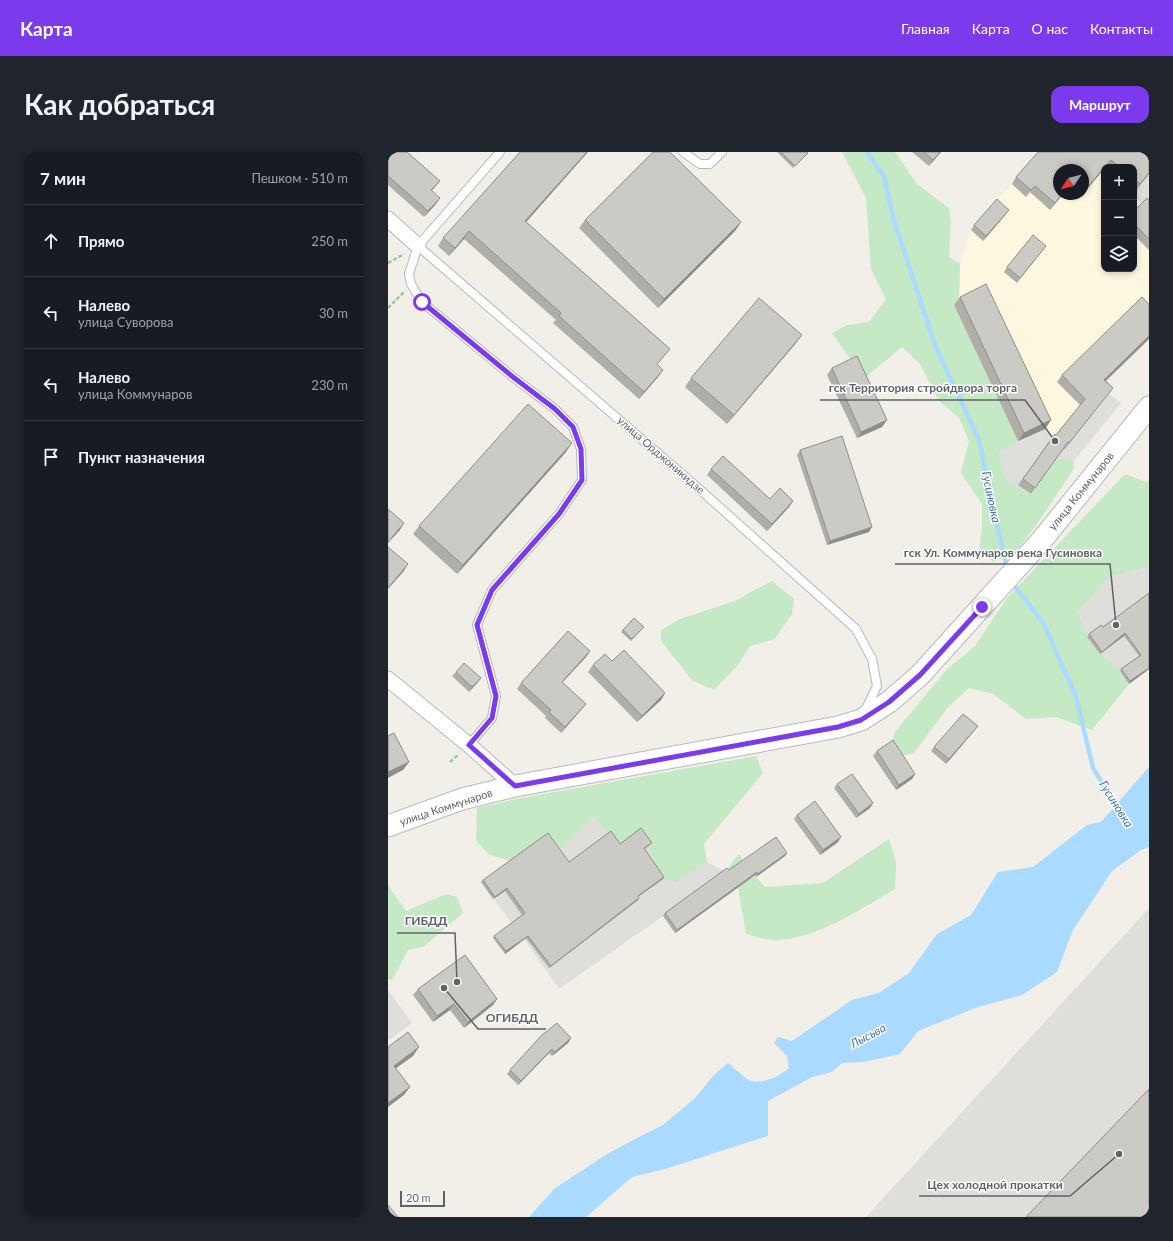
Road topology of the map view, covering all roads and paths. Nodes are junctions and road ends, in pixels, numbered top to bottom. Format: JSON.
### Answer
{"nodes":[{"id":1,"x":500,"y":152,"type":"edge"},
{"id":2,"x":683,"y":152,"type":"edge"},
{"id":3,"x":722,"y":152,"type":"edge"},
{"id":4,"x":388,"y":219,"type":"edge"},
{"id":5,"x":418,"y":246,"type":"junction"},
{"id":6,"x":411,"y":284,"type":"junction"},
{"id":7,"x":388,"y":308,"type":"edge"},
{"id":8,"x":1149,"y":407,"type":"edge"},
{"id":9,"x":388,"y":678,"type":"edge"},
{"id":10,"x":861,"y":720,"type":"junction"},
{"id":11,"x":469,"y":745,"type":"junction"},
{"id":12,"x":515,"y":786,"type":"junction"},
{"id":13,"x":388,"y":826,"type":"edge"}],
"edges":[{"from":1,"to":5,"type":"lane"},
{"from":2,"to":3,"type":"lane"},
{"from":4,"to":5,"type":"street","name":"улица Орджоникидзе"},
{"from":5,"to":6,"type":"lane"},
{"from":5,"to":10,"type":"lane","name":"улица Орджоникидзе"},
{"from":6,"to":7,"type":"path"},
{"from":6,"to":11,"type":"lane"},
{"from":8,"to":10,"type":"main road","name":"улица Коммунаров"},
{"from":9,"to":11,"type":"street"},
{"from":10,"to":12,"type":"main road","name":"улица Коммунаров"},
{"from":11,"to":12,"type":"street"},
{"from":12,"to":13,"type":"main road","name":"улица Коммунаров"}]}
